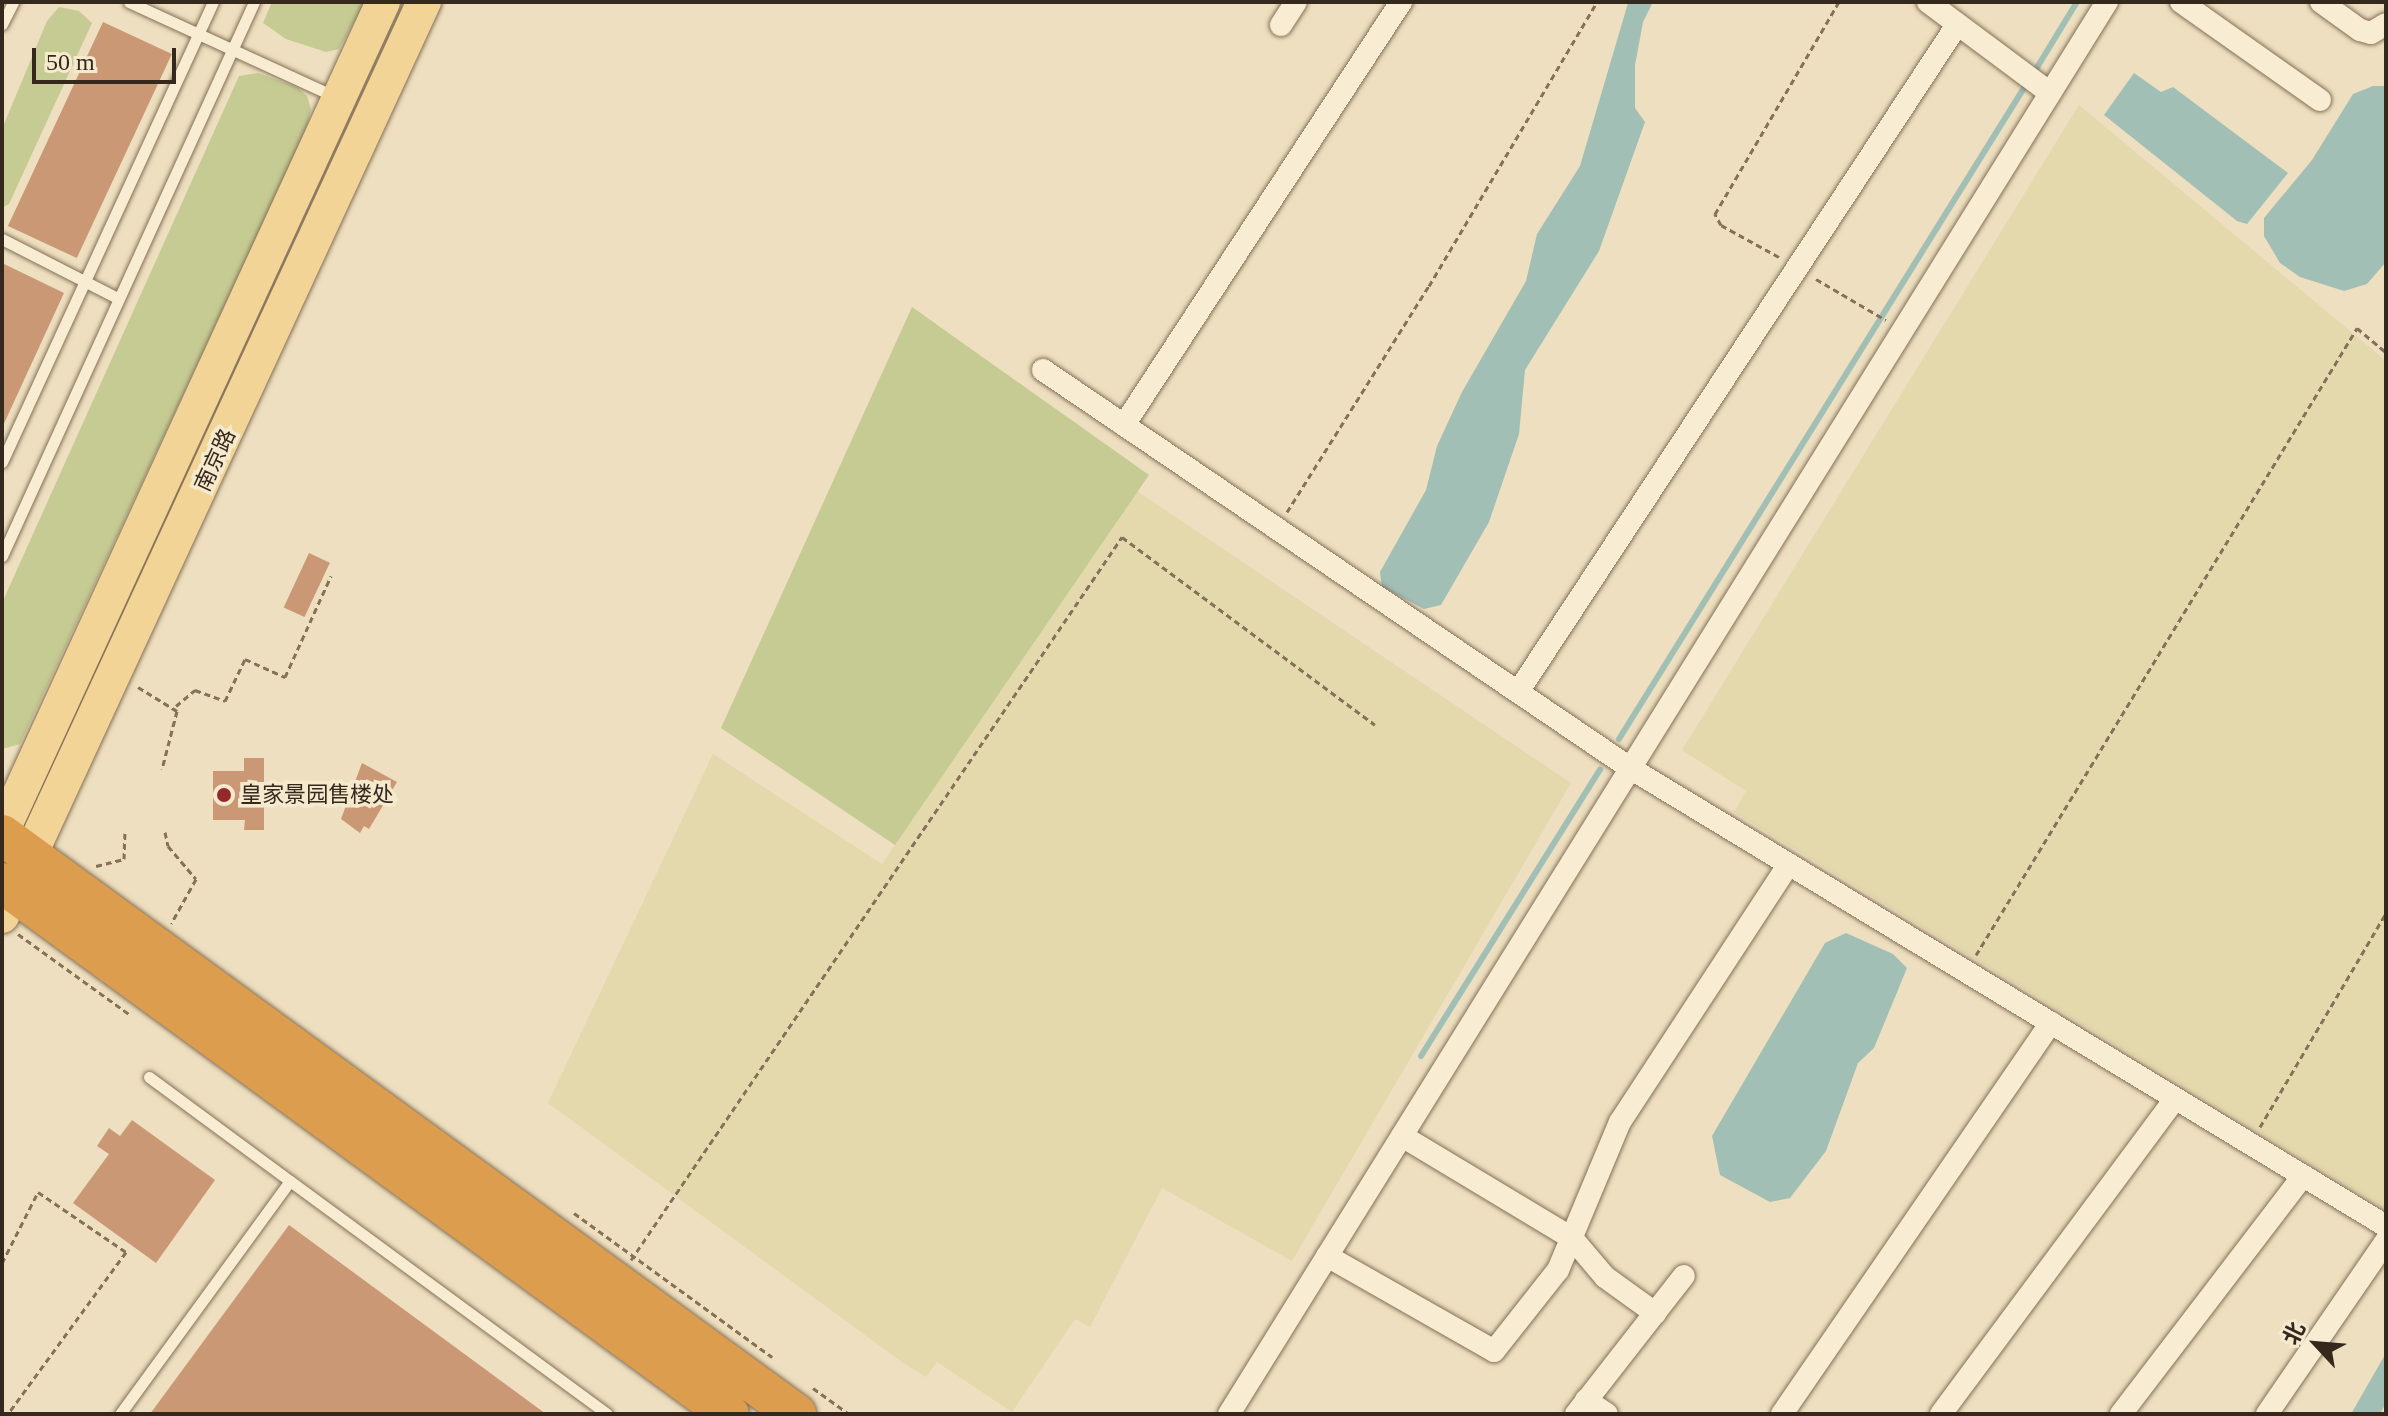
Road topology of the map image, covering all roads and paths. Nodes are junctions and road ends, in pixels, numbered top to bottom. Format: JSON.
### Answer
{"nodes":[{"id":1,"x":13,"y":2,"type":"edge"},
{"id":2,"x":129,"y":2,"type":"edge"},
{"id":3,"x":213,"y":2,"type":"edge"},
{"id":4,"x":254,"y":2,"type":"edge"},
{"id":5,"x":383,"y":2,"type":"edge"},
{"id":6,"x":424,"y":2,"type":"edge"},
{"id":7,"x":1296,"y":2,"type":"edge"},
{"id":8,"x":1401,"y":2,"type":"edge"},
{"id":9,"x":1597,"y":2,"type":"edge"},
{"id":10,"x":1839,"y":2,"type":"edge"},
{"id":11,"x":1928,"y":2,"type":"edge"},
{"id":12,"x":2107,"y":2,"type":"edge"},
{"id":13,"x":2181,"y":2,"type":"edge"},
{"id":14,"x":2321,"y":2,"type":"edge"},
{"id":15,"x":2,"y":24,"type":"edge"},
{"id":16,"x":2386,"y":24,"type":"edge"},
{"id":17,"x":1281,"y":25,"type":"dead end"},
{"id":18,"x":1957,"y":25,"type":"junction"},
{"id":19,"x":199,"y":34,"type":"junction"},
{"id":20,"x":233,"y":50,"type":"junction"},
{"id":21,"x":2037,"y":83,"type":"junction"},
{"id":22,"x":339,"y":98,"type":"junction"},
{"id":23,"x":2320,"y":100,"type":"dead end"},
{"id":24,"x":2,"y":239,"type":"edge"},
{"id":25,"x":1798,"y":268,"type":"junction"},
{"id":26,"x":85,"y":282,"type":"junction"},
{"id":27,"x":119,"y":299,"type":"junction"},
{"id":28,"x":1888,"y":321,"type":"dead end"},
{"id":29,"x":2386,"y":352,"type":"edge"},
{"id":30,"x":1043,"y":370,"type":"dead end"},
{"id":31,"x":1124,"y":425,"type":"junction"},
{"id":32,"x":2,"y":462,"type":"edge"},
{"id":33,"x":1277,"y":529,"type":"junction"},
{"id":34,"x":2,"y":556,"type":"edge"},
{"id":35,"x":331,"y":576,"type":"dead end"},
{"id":36,"x":113,"y":675,"type":"junction"},
{"id":37,"x":1518,"y":692,"type":"junction"},
{"id":38,"x":176,"y":706,"type":"junction"},
{"id":39,"x":1375,"y":725,"type":"dead end"},
{"id":40,"x":1630,"y":768,"type":"junction"},
{"id":41,"x":162,"y":769,"type":"dead end"},
{"id":42,"x":165,"y":832,"type":"dead end"},
{"id":43,"x":125,"y":833,"type":"dead end"},
{"id":44,"x":1789,"y":864,"type":"junction"},
{"id":45,"x":92,"y":867,"type":"dead end"},
{"id":46,"x":8,"y":869,"type":"edge"},
{"id":47,"x":2386,"y":913,"type":"edge"},
{"id":48,"x":171,"y":924,"type":"dead end"},
{"id":49,"x":1966,"y":972,"type":"junction"},
{"id":50,"x":2051,"y":1023,"type":"junction"},
{"id":51,"x":149,"y":1077,"type":"dead end"},
{"id":52,"x":2175,"y":1099,"type":"junction"},
{"id":53,"x":1402,"y":1136,"type":"junction"},
{"id":54,"x":2250,"y":1144,"type":"junction"},
{"id":55,"x":2303,"y":1176,"type":"junction"},
{"id":56,"x":290,"y":1181,"type":"junction"},
{"id":57,"x":2386,"y":1226,"type":"edge"},
{"id":58,"x":1572,"y":1238,"type":"junction"},
{"id":59,"x":2386,"y":1241,"type":"edge"},
{"id":60,"x":1327,"y":1256,"type":"junction"},
{"id":61,"x":2,"y":1263,"type":"edge"},
{"id":62,"x":1684,"y":1276,"type":"dead end"},
{"id":63,"x":615,"y":1283,"type":"junction"},
{"id":64,"x":1655,"y":1313,"type":"junction"},
{"id":65,"x":1581,"y":1407,"type":"edge"},
{"id":66,"x":8,"y":1414,"type":"edge"},
{"id":67,"x":120,"y":1414,"type":"edge"},
{"id":68,"x":607,"y":1414,"type":"edge"},
{"id":69,"x":729,"y":1414,"type":"edge"},
{"id":70,"x":796,"y":1414,"type":"edge"},
{"id":71,"x":1229,"y":1414,"type":"edge"},
{"id":72,"x":1607,"y":1414,"type":"edge"},
{"id":73,"x":1782,"y":1414,"type":"edge"},
{"id":74,"x":1941,"y":1414,"type":"edge"},
{"id":75,"x":2121,"y":1414,"type":"edge"},
{"id":76,"x":2267,"y":1414,"type":"edge"}],
"edges":[{"from":1,"to":15,"type":"lane"},
{"from":2,"to":19,"type":"lane"},
{"from":3,"to":19,"type":"lane"},
{"from":4,"to":20,"type":"lane"},
{"from":5,"to":22,"type":"main road","name":"南京路"},
{"from":6,"to":36,"type":"main road","name":"南京路"},
{"from":7,"to":17,"type":"street"},
{"from":8,"to":31,"type":"street"},
{"from":9,"to":33,"type":"path"},
{"from":10,"to":25,"type":"path"},
{"from":11,"to":18,"type":"street"},
{"from":12,"to":21,"type":"street"},
{"from":13,"to":23,"type":"street"},
{"from":14,"to":16,"type":"street"},
{"from":18,"to":21,"type":"street"},
{"from":18,"to":25,"type":"street"},
{"from":19,"to":20,"type":"lane"},
{"from":19,"to":26,"type":"lane"},
{"from":20,"to":22,"type":"lane"},
{"from":20,"to":27,"type":"lane"},
{"from":21,"to":40,"type":"street"},
{"from":22,"to":46,"type":"main road","name":"南京路"},
{"from":24,"to":26,"type":"lane"},
{"from":25,"to":28,"type":"path"},
{"from":25,"to":37,"type":"street"},
{"from":26,"to":27,"type":"lane"},
{"from":26,"to":32,"type":"lane"},
{"from":27,"to":34,"type":"lane"},
{"from":29,"to":49,"type":"path"},
{"from":30,"to":31,"type":"street"},
{"from":31,"to":33,"type":"street"},
{"from":33,"to":37,"type":"street"},
{"from":35,"to":38,"type":"path"},
{"from":36,"to":38,"type":"path"},
{"from":36,"to":46,"type":"main road","name":"南京路"},
{"from":37,"to":40,"type":"street"},
{"from":38,"to":41,"type":"path"},
{"from":39,"to":63,"type":"path"},
{"from":40,"to":44,"type":"street"},
{"from":40,"to":53,"type":"street"},
{"from":42,"to":48,"type":"path"},
{"from":43,"to":45,"type":"path"},
{"from":44,"to":49,"type":"street"},
{"from":44,"to":58,"type":"street"},
{"from":46,"to":63,"type":"highway"},
{"from":46,"to":69,"type":"highway"},
{"from":47,"to":54,"type":"path"},
{"from":49,"to":50,"type":"street"},
{"from":50,"to":52,"type":"street"},
{"from":50,"to":73,"type":"street"},
{"from":51,"to":56,"type":"lane"},
{"from":52,"to":54,"type":"street"},
{"from":52,"to":74,"type":"street"},
{"from":53,"to":58,"type":"street"},
{"from":53,"to":60,"type":"street"},
{"from":54,"to":55,"type":"street"},
{"from":55,"to":57,"type":"street"},
{"from":55,"to":75,"type":"street"},
{"from":56,"to":67,"type":"lane"},
{"from":56,"to":68,"type":"lane"},
{"from":58,"to":60,"type":"street"},
{"from":58,"to":64,"type":"street"},
{"from":59,"to":76,"type":"street"},
{"from":60,"to":71,"type":"street"},
{"from":61,"to":66,"type":"path"},
{"from":62,"to":64,"type":"street"},
{"from":63,"to":70,"type":"highway"},
{"from":64,"to":65,"type":"street"},
{"from":65,"to":72,"type":"street"}]}
